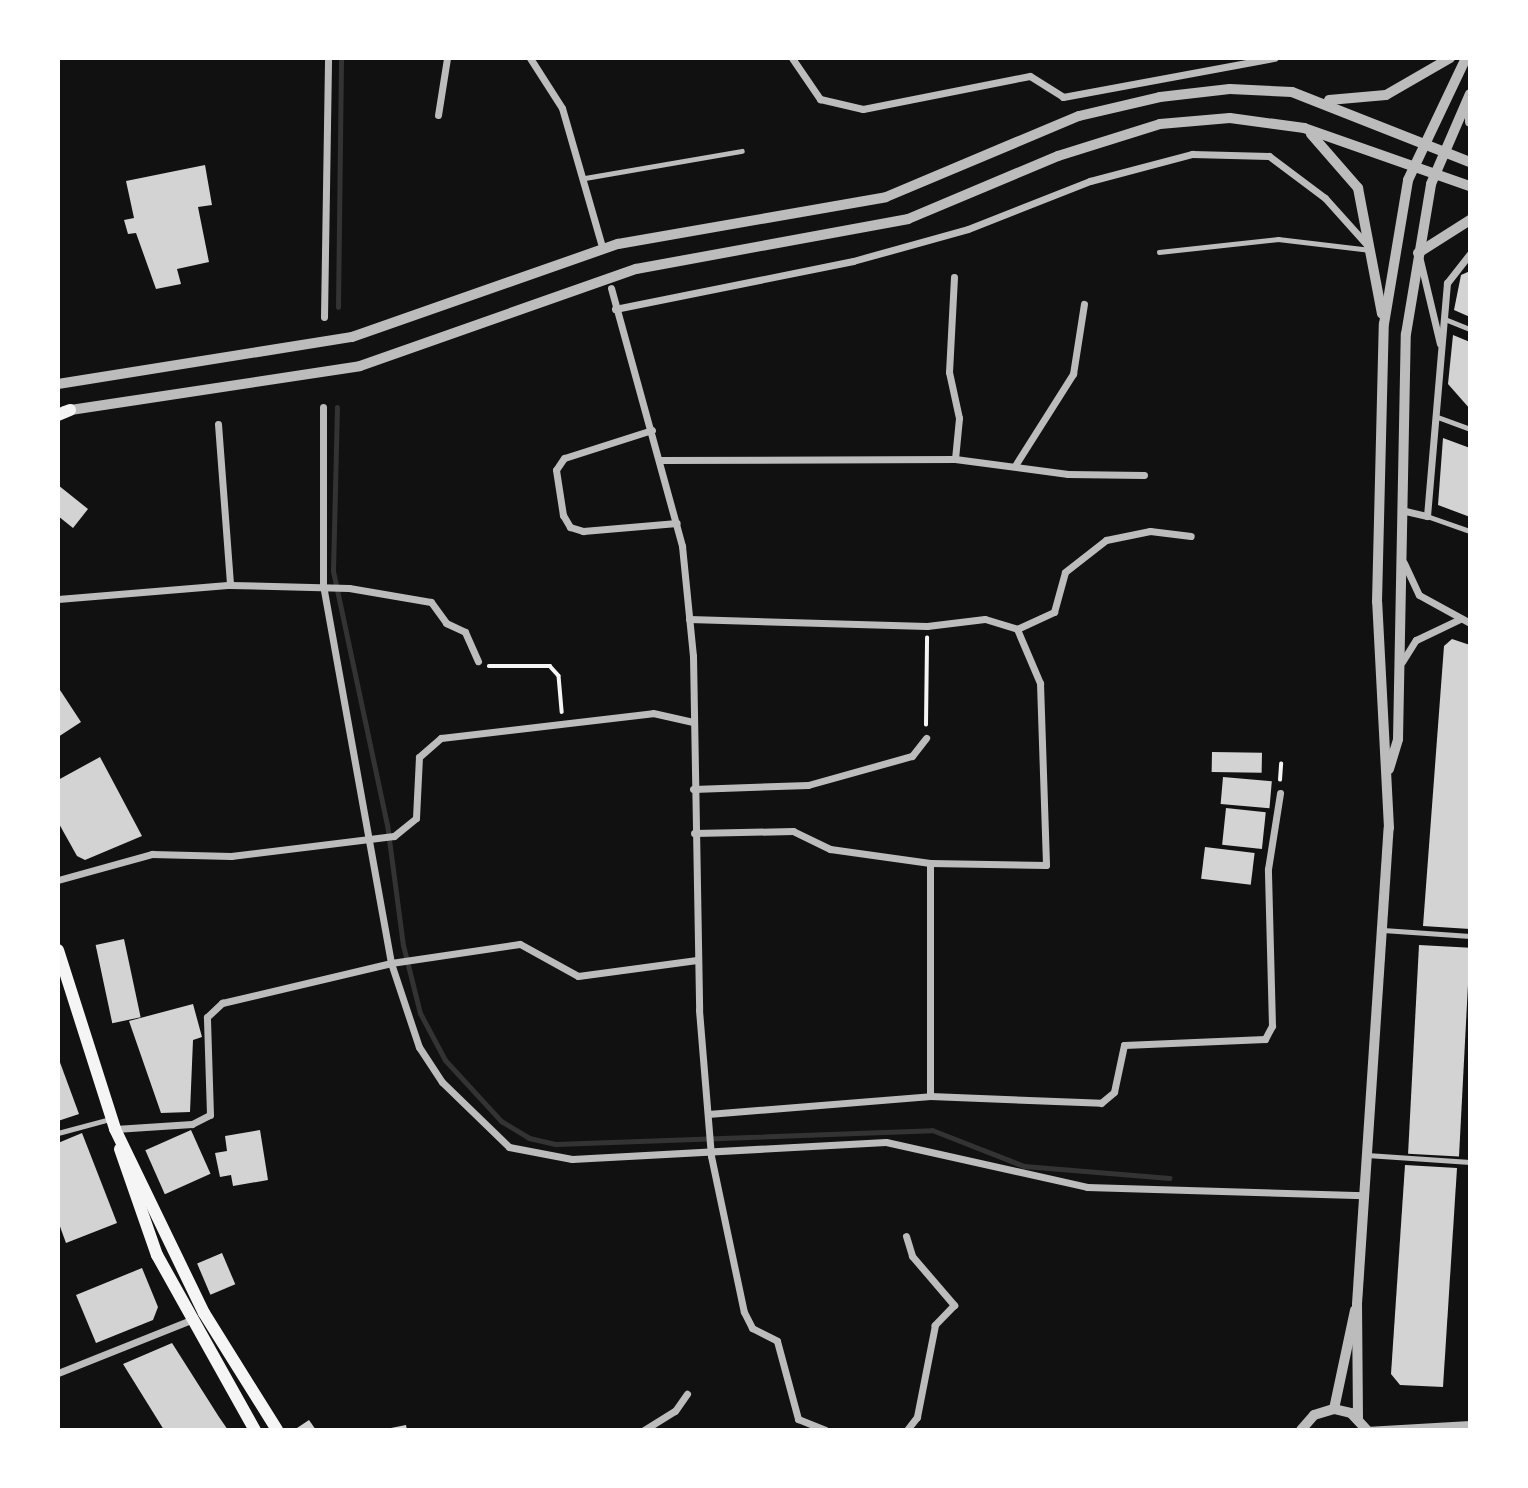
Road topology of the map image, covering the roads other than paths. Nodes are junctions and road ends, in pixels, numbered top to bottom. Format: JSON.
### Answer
{"nodes":[{"id":1,"x":328,"y":58,"type":"edge"},
{"id":2,"x":447,"y":58,"type":"edge"},
{"id":3,"x":530,"y":58,"type":"edge"},
{"id":4,"x":792,"y":58,"type":"edge"},
{"id":5,"x":1273,"y":58,"type":"edge"},
{"id":6,"x":1450,"y":58,"type":"edge"},
{"id":7,"x":1466,"y":58,"type":"edge"},
{"id":8,"x":1470,"y":94,"type":"edge"},
{"id":9,"x":1323,"y":100,"type":"junction"},
{"id":10,"x":1470,"y":108,"type":"edge"},
{"id":11,"x":438,"y":115,"type":"dead end"},
{"id":12,"x":1470,"y":122,"type":"edge"},
{"id":13,"x":1304,"y":128,"type":"junction"},
{"id":14,"x":1423,"y":144,"type":"junction"},
{"id":15,"x":742,"y":151,"type":"dead end"},
{"id":16,"x":1444,"y":152,"type":"junction"},
{"id":17,"x":1470,"y":162,"type":"edge"},
{"id":18,"x":1415,"y":165,"type":"junction"},
{"id":19,"x":1436,"y":173,"type":"junction"},
{"id":20,"x":585,"y":178,"type":"junction"},
{"id":21,"x":1470,"y":186,"type":"edge"},
{"id":22,"x":1470,"y":220,"type":"edge"},
{"id":23,"x":601,"y":243,"type":"dead end"},
{"id":24,"x":1372,"y":250,"type":"junction"},
{"id":25,"x":1159,"y":252,"type":"dead end"},
{"id":26,"x":1418,"y":253,"type":"junction"},
{"id":27,"x":1470,"y":254,"type":"edge"},
{"id":28,"x":954,"y":277,"type":"dead end"},
{"id":29,"x":611,"y":288,"type":"dead end"},
{"id":30,"x":1084,"y":304,"type":"dead end"},
{"id":31,"x":615,"y":309,"type":"junction"},
{"id":32,"x":324,"y":317,"type":"dead end"},
{"id":33,"x":1445,"y":319,"type":"junction"},
{"id":34,"x":1384,"y":324,"type":"junction"},
{"id":35,"x":1470,"y":329,"type":"edge"},
{"id":36,"x":1441,"y":351,"type":"junction"},
{"id":37,"x":58,"y":384,"type":"edge"},
{"id":38,"x":323,"y":407,"type":"dead end"},
{"id":39,"x":62,"y":412,"type":"edge"},
{"id":40,"x":1434,"y":416,"type":"junction"},
{"id":41,"x":218,"y":424,"type":"dead end"},
{"id":42,"x":1470,"y":429,"type":"edge"},
{"id":43,"x":652,"y":430,"type":"junction"},
{"id":44,"x":955,"y":459,"type":"junction"},
{"id":45,"x":661,"y":460,"type":"junction"},
{"id":46,"x":1016,"y":464,"type":"junction"},
{"id":47,"x":1144,"y":475,"type":"dead end"},
{"id":48,"x":1401,"y":510,"type":"junction"},
{"id":49,"x":1427,"y":516,"type":"junction"},
{"id":50,"x":677,"y":523,"type":"junction"},
{"id":51,"x":1470,"y":531,"type":"edge"},
{"id":52,"x":1191,"y":536,"type":"dead end"},
{"id":53,"x":1399,"y":551,"type":"junction"},
{"id":54,"x":230,"y":585,"type":"junction"},
{"id":55,"x":324,"y":585,"type":"junction"},
{"id":56,"x":58,"y":599,"type":"edge"},
{"id":57,"x":689,"y":619,"type":"junction"},
{"id":58,"x":1460,"y":619,"type":"junction"},
{"id":59,"x":1470,"y":623,"type":"edge"},
{"id":60,"x":1017,"y":629,"type":"junction"},
{"id":61,"x":478,"y":661,"type":"road end"},
{"id":62,"x":1397,"y":670,"type":"junction"},
{"id":63,"x":693,"y":722,"type":"junction"},
{"id":64,"x":926,"y":738,"type":"road end"},
{"id":65,"x":1389,"y":769,"type":"junction"},
{"id":66,"x":693,"y":789,"type":"junction"},
{"id":67,"x":1280,"y":793,"type":"dead end"},
{"id":68,"x":694,"y":833,"type":"junction"},
{"id":69,"x":372,"y":842,"type":"junction"},
{"id":70,"x":930,"y":863,"type":"junction"},
{"id":71,"x":58,"y":880,"type":"edge"},
{"id":72,"x":1382,"y":930,"type":"junction"},
{"id":73,"x":1470,"y":936,"type":"edge"},
{"id":74,"x":58,"y":950,"type":"edge"},
{"id":75,"x":697,"y":960,"type":"junction"},
{"id":76,"x":391,"y":963,"type":"junction"},
{"id":77,"x":930,"y":1096,"type":"junction"},
{"id":78,"x":708,"y":1114,"type":"junction"},
{"id":79,"x":113,"y":1124,"type":"junction"},
{"id":80,"x":58,"y":1133,"type":"edge"},
{"id":81,"x":711,"y":1153,"type":"junction"},
{"id":82,"x":1367,"y":1155,"type":"junction"},
{"id":83,"x":1470,"y":1162,"type":"edge"},
{"id":84,"x":1364,"y":1195,"type":"junction"},
{"id":85,"x":906,"y":1236,"type":"dead end"},
{"id":86,"x":1357,"y":1304,"type":"junction"},
{"id":87,"x":189,"y":1321,"type":"junction"},
{"id":88,"x":58,"y":1373,"type":"edge"},
{"id":89,"x":687,"y":1394,"type":"dead end"},
{"id":90,"x":1334,"y":1409,"type":"junction"},
{"id":91,"x":1358,"y":1418,"type":"junction"},
{"id":92,"x":1470,"y":1424,"type":"edge"},
{"id":93,"x":255,"y":1430,"type":"edge"},
{"id":94,"x":277,"y":1430,"type":"edge"},
{"id":95,"x":644,"y":1430,"type":"edge"},
{"id":96,"x":825,"y":1430,"type":"edge"},
{"id":97,"x":906,"y":1430,"type":"edge"},
{"id":98,"x":1301,"y":1430,"type":"edge"},
{"id":99,"x":1366,"y":1430,"type":"edge"}],
"edges":[{"from":1,"to":32,"type":"street"},
{"from":2,"to":11,"type":"street"},
{"from":3,"to":20,"type":"street"},
{"from":4,"to":5,"type":"street"},
{"from":6,"to":9,"type":"street"},
{"from":7,"to":14,"type":"street"},
{"from":8,"to":16,"type":"street"},
{"from":9,"to":14,"type":"street"},
{"from":9,"to":37,"type":"street"},
{"from":10,"to":12,"type":"street"},
{"from":13,"to":18,"type":"street"},
{"from":13,"to":24,"type":"street"},
{"from":13,"to":39,"type":"street"},
{"from":14,"to":16,"type":"street"},
{"from":14,"to":18,"type":"street"},
{"from":15,"to":20,"type":"lane"},
{"from":16,"to":17,"type":"street"},
{"from":16,"to":19,"type":"street"},
{"from":18,"to":19,"type":"street"},
{"from":18,"to":34,"type":"street"},
{"from":19,"to":21,"type":"street"},
{"from":19,"to":26,"type":"street"},
{"from":20,"to":23,"type":"street"},
{"from":22,"to":26,"type":"street"},
{"from":24,"to":25,"type":"lane"},
{"from":24,"to":31,"type":"street"},
{"from":24,"to":34,"type":"street"},
{"from":26,"to":36,"type":"street"},
{"from":26,"to":48,"type":"street"},
{"from":27,"to":33,"type":"street"},
{"from":28,"to":44,"type":"street"},
{"from":29,"to":31,"type":"street"},
{"from":30,"to":46,"type":"street"},
{"from":31,"to":43,"type":"street"},
{"from":33,"to":35,"type":"lane"},
{"from":33,"to":36,"type":"street"},
{"from":34,"to":65,"type":"street"},
{"from":36,"to":40,"type":"street"},
{"from":38,"to":55,"type":"street"},
{"from":40,"to":42,"type":"lane"},
{"from":40,"to":49,"type":"street"},
{"from":41,"to":54,"type":"street"},
{"from":43,"to":45,"type":"street"},
{"from":43,"to":50,"type":"street"},
{"from":44,"to":45,"type":"street"},
{"from":44,"to":46,"type":"street"},
{"from":45,"to":50,"type":"street"},
{"from":46,"to":47,"type":"street"},
{"from":48,"to":49,"type":"street"},
{"from":48,"to":53,"type":"street"},
{"from":49,"to":51,"type":"lane"},
{"from":50,"to":57,"type":"street"},
{"from":52,"to":60,"type":"street"},
{"from":53,"to":58,"type":"street"},
{"from":53,"to":62,"type":"street"},
{"from":54,"to":55,"type":"street"},
{"from":54,"to":56,"type":"street"},
{"from":55,"to":61,"type":"street"},
{"from":55,"to":69,"type":"street"},
{"from":57,"to":60,"type":"street"},
{"from":57,"to":63,"type":"street"},
{"from":58,"to":59,"type":"street"},
{"from":58,"to":62,"type":"street"},
{"from":60,"to":70,"type":"street"},
{"from":62,"to":65,"type":"street"},
{"from":63,"to":66,"type":"street"},
{"from":63,"to":69,"type":"street"},
{"from":64,"to":66,"type":"street"},
{"from":65,"to":72,"type":"street"},
{"from":66,"to":68,"type":"street"},
{"from":67,"to":77,"type":"street"},
{"from":68,"to":70,"type":"street"},
{"from":68,"to":75,"type":"street"},
{"from":69,"to":71,"type":"street"},
{"from":69,"to":76,"type":"street"},
{"from":70,"to":77,"type":"street"},
{"from":72,"to":73,"type":"lane"},
{"from":72,"to":82,"type":"street"},
{"from":74,"to":79,"type":"main road"},
{"from":75,"to":76,"type":"street"},
{"from":75,"to":78,"type":"street"},
{"from":76,"to":79,"type":"street"},
{"from":76,"to":81,"type":"street"},
{"from":77,"to":78,"type":"street"},
{"from":78,"to":81,"type":"street"},
{"from":79,"to":80,"type":"lane"},
{"from":79,"to":87,"type":"main road"},
{"from":79,"to":94,"type":"main road"},
{"from":81,"to":84,"type":"street"},
{"from":81,"to":96,"type":"street"},
{"from":82,"to":83,"type":"lane"},
{"from":82,"to":84,"type":"street"},
{"from":84,"to":86,"type":"street"},
{"from":85,"to":97,"type":"street"},
{"from":86,"to":90,"type":"street"},
{"from":86,"to":91,"type":"street"},
{"from":87,"to":88,"type":"street"},
{"from":87,"to":93,"type":"main road"},
{"from":89,"to":95,"type":"street"},
{"from":90,"to":91,"type":"street"},
{"from":90,"to":98,"type":"street"},
{"from":91,"to":99,"type":"street"},
{"from":92,"to":99,"type":"street"}]}
